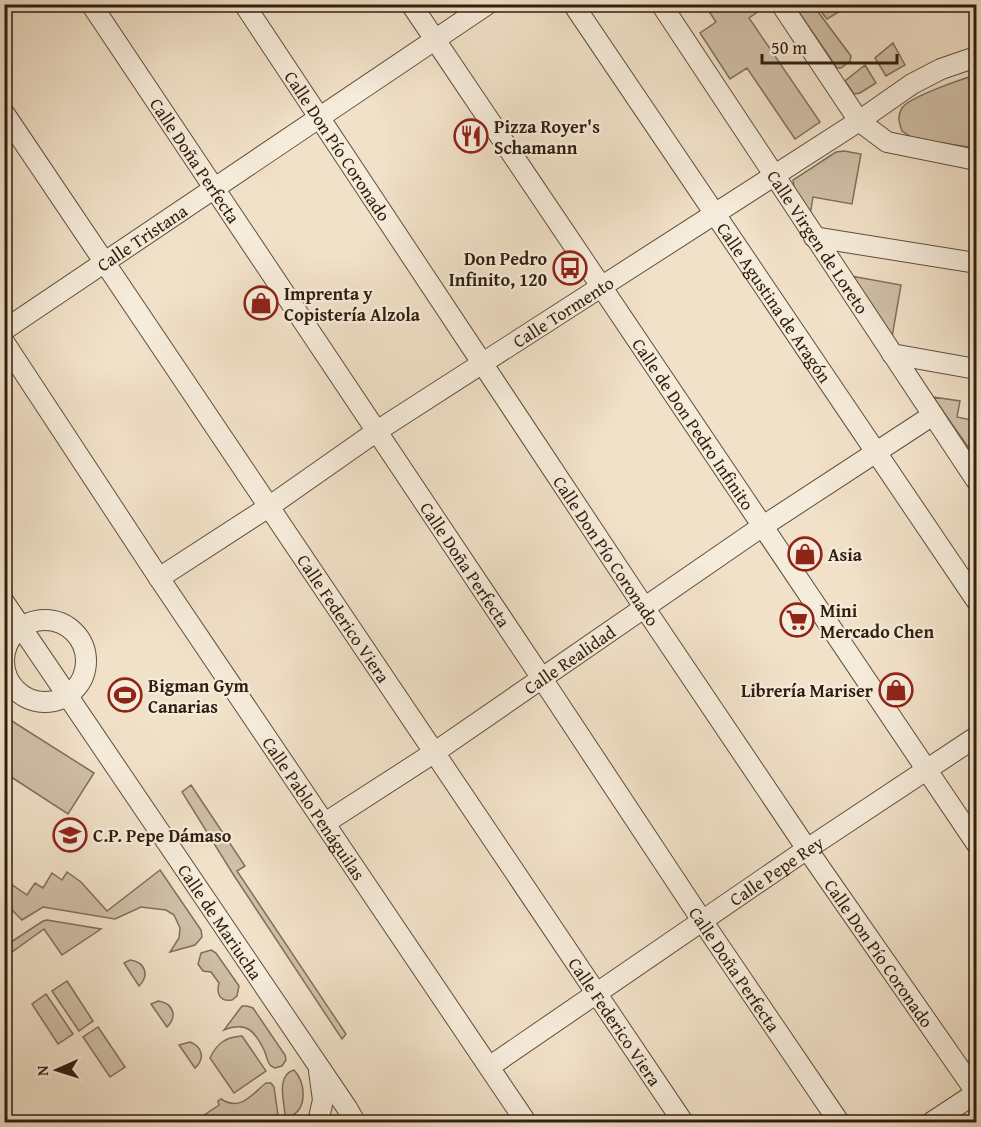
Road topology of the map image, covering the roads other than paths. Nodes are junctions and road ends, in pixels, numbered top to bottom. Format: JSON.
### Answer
{"nodes":[{"id":1,"x":91,"y":4,"type":"edge"},
{"id":2,"x":244,"y":4,"type":"edge"},
{"id":3,"x":411,"y":4,"type":"edge"},
{"id":4,"x":488,"y":4,"type":"edge"},
{"id":5,"x":573,"y":4,"type":"edge"},
{"id":6,"x":661,"y":4,"type":"edge"},
{"id":7,"x":781,"y":4,"type":"edge"},
{"id":8,"x":435,"y":40,"type":"junction"},
{"id":9,"x":976,"y":57,"type":"edge"},
{"id":10,"x":4,"y":114,"type":"edge"},
{"id":11,"x":320,"y":118,"type":"junction"},
{"id":12,"x":859,"y":121,"type":"junction"},
{"id":13,"x":976,"y":160,"type":"edge"},
{"id":14,"x":773,"y":175,"type":"junction"},
{"id":15,"x":214,"y":189,"type":"junction"},
{"id":16,"x":715,"y":214,"type":"junction"},
{"id":17,"x":814,"y":237,"type":"junction"},
{"id":18,"x":103,"y":262,"type":"junction"},
{"id":19,"x":976,"y":263,"type":"edge"},
{"id":20,"x":601,"y":288,"type":"junction"},
{"id":21,"x":4,"y":330,"type":"edge"},
{"id":22,"x":4,"y":342,"type":"edge"},
{"id":23,"x":892,"y":354,"type":"junction"},
{"id":24,"x":482,"y":363,"type":"junction"},
{"id":25,"x":976,"y":369,"type":"edge"},
{"id":26,"x":933,"y":415,"type":"junction"},
{"id":27,"x":377,"y":431,"type":"junction"},
{"id":28,"x":877,"y":453,"type":"junction"},
{"id":29,"x":975,"y":476,"type":"edge"},
{"id":30,"x":270,"y":506,"type":"junction"},
{"id":31,"x":762,"y":527,"type":"junction"},
{"id":32,"x":159,"y":578,"type":"junction"},
{"id":33,"x":976,"y":600,"type":"edge"},
{"id":34,"x":4,"y":602,"type":"edge"},
{"id":35,"x":644,"y":607,"type":"junction"},
{"id":36,"x":22,"y":627,"type":"junction"},
{"id":37,"x":542,"y":677,"type":"junction"},
{"id":38,"x":68,"y":695,"type":"junction"},
{"id":39,"x":976,"y":737,"type":"edge"},
{"id":40,"x":435,"y":752,"type":"junction"},
{"id":41,"x":928,"y":770,"type":"junction"},
{"id":42,"x":325,"y":823,"type":"junction"},
{"id":43,"x":976,"y":843,"type":"edge"},
{"id":44,"x":807,"y":849,"type":"junction"},
{"id":45,"x":703,"y":921,"type":"junction"},
{"id":46,"x":595,"y":995,"type":"junction"},
{"id":47,"x":316,"y":1063,"type":"junction"},
{"id":48,"x":489,"y":1067,"type":"junction"},
{"id":49,"x":976,"y":1093,"type":"edge"},
{"id":50,"x":319,"y":1121,"type":"edge"},
{"id":51,"x":349,"y":1122,"type":"edge"},
{"id":52,"x":355,"y":1122,"type":"edge"},
{"id":53,"x":526,"y":1122,"type":"edge"},
{"id":54,"x":683,"y":1122,"type":"edge"},
{"id":55,"x":839,"y":1122,"type":"edge"},
{"id":56,"x":932,"y":1122,"type":"edge"}],
"edges":[{"from":1,"to":15,"type":"street","name":"Calle Doña Perfecta"},
{"from":2,"to":11,"type":"street","name":"Calle Don Pío Coronado"},
{"from":3,"to":8,"type":"street","name":"Calle de Don Pedro Infinito"},
{"from":4,"to":8,"type":"street","name":"Calle Tristana"},
{"from":5,"to":16,"type":"street","name":"Calle Agustina de Aragón"},
{"from":6,"to":14,"type":"street","name":"Calle Virgen de Loreto"},
{"from":7,"to":12,"type":"street"},
{"from":8,"to":11,"type":"street","name":"Calle Tristana"},
{"from":8,"to":20,"type":"street","name":"Calle de Don Pedro Infinito"},
{"from":9,"to":12,"type":"street","name":"Calle Tormento"},
{"from":10,"to":18,"type":"street","name":"Calle Federico Viera"},
{"from":11,"to":15,"type":"street","name":"Calle Tristana"},
{"from":11,"to":24,"type":"street","name":"Calle Don Pío Coronado"},
{"from":12,"to":13,"type":"street"},
{"from":12,"to":14,"type":"street","name":"Calle Tormento"},
{"from":14,"to":16,"type":"street","name":"Calle Tormento"},
{"from":14,"to":17,"type":"street","name":"Calle Virgen de Loreto"},
{"from":15,"to":18,"type":"street","name":"Calle Tristana"},
{"from":15,"to":27,"type":"street","name":"Calle Doña Perfecta"},
{"from":16,"to":20,"type":"street","name":"Calle Tormento"},
{"from":16,"to":28,"type":"street","name":"Calle Agustina de Aragón"},
{"from":17,"to":19,"type":"street"},
{"from":17,"to":23,"type":"street","name":"Calle Virgen de Loreto"},
{"from":18,"to":21,"type":"street","name":"Calle Tristana"},
{"from":18,"to":30,"type":"street","name":"Calle Federico Viera"},
{"from":20,"to":24,"type":"street","name":"Calle Tormento"},
{"from":20,"to":31,"type":"street","name":"Calle de Don Pedro Infinito"},
{"from":22,"to":32,"type":"street","name":"Calle Pablo Penáguilas"},
{"from":23,"to":25,"type":"street"},
{"from":23,"to":26,"type":"street","name":"Calle Virgen de Loreto"},
{"from":24,"to":27,"type":"street","name":"Calle Tormento"},
{"from":24,"to":35,"type":"street","name":"Calle Don Pío Coronado"},
{"from":26,"to":28,"type":"street","name":"Calle Realidad"},
{"from":26,"to":29,"type":"street","name":"Calle Virgen de Loreto"},
{"from":27,"to":30,"type":"street","name":"Calle Tormento"},
{"from":27,"to":37,"type":"street","name":"Calle Doña Perfecta"},
{"from":28,"to":31,"type":"street","name":"Calle Realidad"},
{"from":28,"to":33,"type":"street","name":"Calle Agustina de Aragón"},
{"from":30,"to":32,"type":"street","name":"Calle Tormento"},
{"from":30,"to":40,"type":"street","name":"Calle Federico Viera"},
{"from":31,"to":35,"type":"street","name":"Calle Realidad"},
{"from":31,"to":41,"type":"street","name":"Calle de Don Pedro Infinito"},
{"from":32,"to":42,"type":"street","name":"Calle Pablo Penáguilas"},
{"from":34,"to":36,"type":"street","name":"Calle de Mariucha"},
{"from":35,"to":37,"type":"street","name":"Calle Realidad"},
{"from":35,"to":44,"type":"street","name":"Calle Don Pío Coronado"},
{"from":36,"to":38,"type":"street","name":"Calle de Mariucha"},
{"from":36,"to":38,"type":"street"},
{"from":36,"to":38,"type":"street"},
{"from":37,"to":40,"type":"street","name":"Calle Realidad"},
{"from":37,"to":45,"type":"street","name":"Calle Doña Perfecta"},
{"from":38,"to":47,"type":"street","name":"Calle de Mariucha"},
{"from":39,"to":41,"type":"street","name":"Calle Pepe Rey"},
{"from":40,"to":42,"type":"street","name":"Calle Realidad"},
{"from":40,"to":46,"type":"street","name":"Calle Federico Viera"},
{"from":41,"to":43,"type":"street","name":"Calle de Don Pedro Infinito"},
{"from":41,"to":44,"type":"street","name":"Calle Pepe Rey"},
{"from":42,"to":48,"type":"street","name":"Calle Pablo Penáguilas"},
{"from":44,"to":45,"type":"street","name":"Calle Pepe Rey"},
{"from":44,"to":49,"type":"street","name":"Calle Don Pío Coronado"},
{"from":45,"to":46,"type":"street","name":"Calle Pepe Rey"},
{"from":45,"to":55,"type":"street","name":"Calle Doña Perfecta"},
{"from":46,"to":48,"type":"street","name":"Calle Pepe Rey"},
{"from":46,"to":54,"type":"street","name":"Calle Federico Viera"},
{"from":47,"to":50,"type":"street"},
{"from":47,"to":52,"type":"street","name":"Calle de Mariucha"},
{"from":48,"to":53,"type":"street","name":"Calle Pablo Penáguilas"},
{"from":49,"to":56,"type":"street"},
{"from":50,"to":51,"type":"street"}]}
